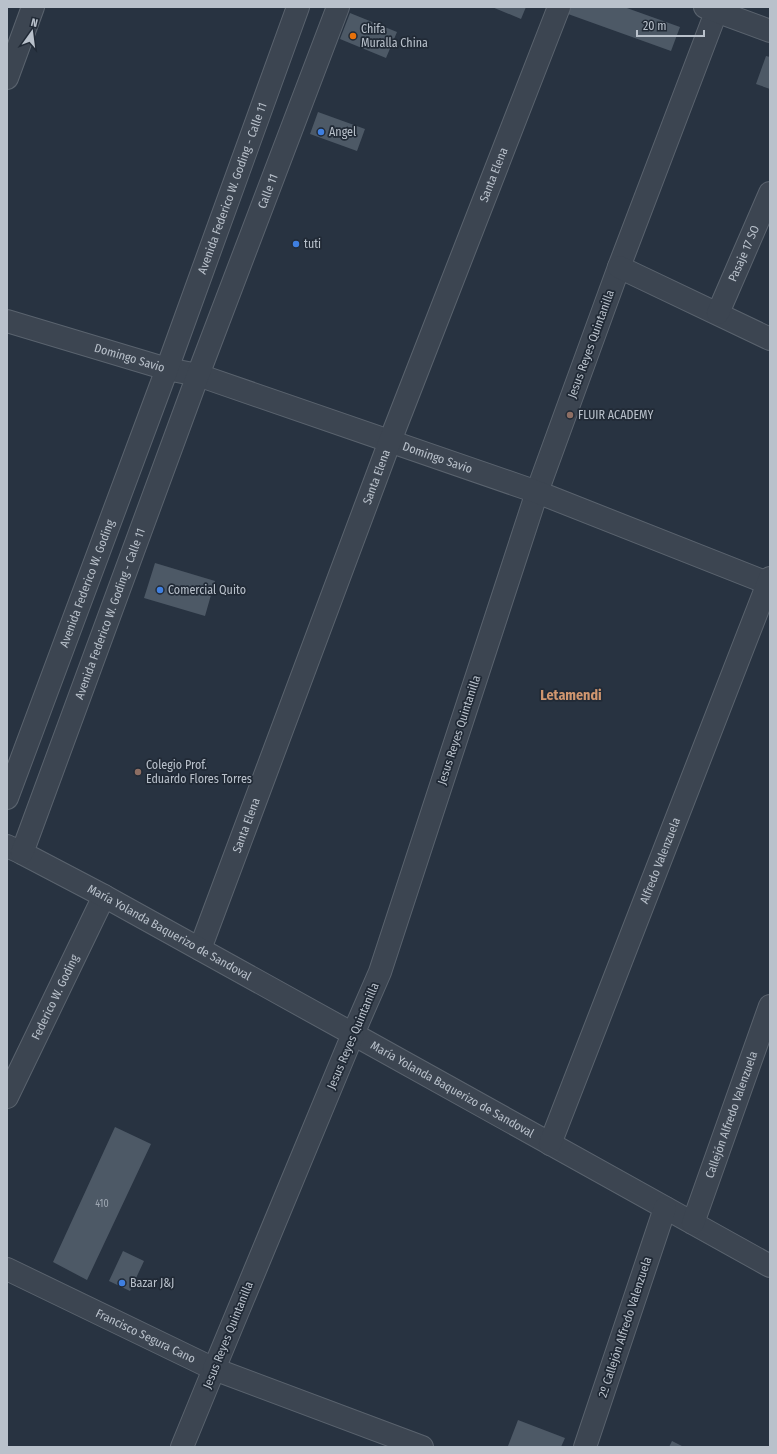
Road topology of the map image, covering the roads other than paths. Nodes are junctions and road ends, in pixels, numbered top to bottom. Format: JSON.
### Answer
{"nodes":[{"id":1,"x":34,"y":7,"type":"edge"},
{"id":2,"x":298,"y":7,"type":"edge"},
{"id":3,"x":338,"y":7,"type":"edge"},
{"id":4,"x":559,"y":7,"type":"edge"},
{"id":5,"x":713,"y":8,"type":"edge"},
{"id":6,"x":770,"y":31,"type":"edge"},
{"id":7,"x":7,"y":78,"type":"edge"},
{"id":8,"x":770,"y":193,"type":"edge"},
{"id":9,"x":620,"y":267,"type":"junction"},
{"id":10,"x":718,"y":313,"type":"junction"},
{"id":11,"x":7,"y":321,"type":"edge"},
{"id":12,"x":770,"y":339,"type":"edge"},
{"id":13,"x":167,"y":369,"type":"junction"},
{"id":14,"x":198,"y":375,"type":"junction"},
{"id":15,"x":390,"y":441,"type":"junction"},
{"id":16,"x":537,"y":492,"type":"junction"},
{"id":17,"x":769,"y":582,"type":"edge"},
{"id":18,"x":7,"y":798,"type":"edge"},
{"id":19,"x":14,"y":849,"type":"edge"},
{"id":20,"x":104,"y":896,"type":"junction"},
{"id":21,"x":200,"y":949,"type":"junction"},
{"id":22,"x":770,"y":1006,"type":"edge"},
{"id":23,"x":353,"y":1034,"type":"junction"},
{"id":24,"x":7,"y":1097,"type":"edge"},
{"id":25,"x":550,"y":1144,"type":"junction"},
{"id":26,"x":665,"y":1208,"type":"junction"},
{"id":27,"x":693,"y":1224,"type":"junction"},
{"id":28,"x":770,"y":1266,"type":"edge"},
{"id":29,"x":7,"y":1269,"type":"edge"},
{"id":30,"x":214,"y":1368,"type":"junction"},
{"id":31,"x":182,"y":1447,"type":"edge"},
{"id":32,"x":422,"y":1447,"type":"edge"},
{"id":33,"x":585,"y":1447,"type":"edge"}],
"edges":[{"from":1,"to":7,"type":"street"},
{"from":2,"to":13,"type":"street","name":"Avenida Federico W. Goding - Calle 11"},
{"from":3,"to":14,"type":"street","name":"Calle 11"},
{"from":4,"to":15,"type":"street","name":"Santa Elena"},
{"from":5,"to":6,"type":"street"},
{"from":5,"to":9,"type":"street","name":"Jesus Reyes Quintanilla"},
{"from":8,"to":10,"type":"street","name":"Pasaje 17 SO"},
{"from":9,"to":10,"type":"street"},
{"from":9,"to":16,"type":"street","name":"Jesus Reyes Quintanilla"},
{"from":10,"to":12,"type":"street"},
{"from":11,"to":13,"type":"street","name":"Domingo Savio"},
{"from":13,"to":14,"type":"street","name":"Domingo Savio"},
{"from":13,"to":18,"type":"street","name":"Avenida Federico W. Goding"},
{"from":14,"to":15,"type":"street","name":"Domingo Savio"},
{"from":14,"to":19,"type":"street","name":"Avenida Federico W. Goding - Calle 11"},
{"from":15,"to":16,"type":"street","name":"Domingo Savio"},
{"from":15,"to":21,"type":"street","name":"Santa Elena"},
{"from":16,"to":17,"type":"street","name":"Domingo Savio"},
{"from":16,"to":23,"type":"street","name":"Jesus Reyes Quintanilla"},
{"from":17,"to":25,"type":"street","name":"Alfredo Valenzuela"},
{"from":19,"to":20,"type":"street","name":"María Yolanda Baquerizo de Sandoval"},
{"from":20,"to":21,"type":"street","name":"María Yolanda Baquerizo de Sandoval"},
{"from":20,"to":24,"type":"street","name":"Federico W. Goding"},
{"from":21,"to":23,"type":"street","name":"María Yolanda Baquerizo de Sandoval"},
{"from":22,"to":27,"type":"street","name":"Callejón Alfredo Valenzuela"},
{"from":23,"to":25,"type":"street","name":"María Yolanda Baquerizo de Sandoval"},
{"from":23,"to":30,"type":"street","name":"Jesus Reyes Quintanilla"},
{"from":25,"to":26,"type":"street","name":"María Yolanda Baquerizo de Sandoval"},
{"from":26,"to":27,"type":"street","name":"María Yolanda Baquerizo de Sandoval"},
{"from":26,"to":33,"type":"street","name":"2º Callejón Alfredo Valenzuela"},
{"from":27,"to":28,"type":"street","name":"María Yolanda Baquerizo de Sandoval"},
{"from":29,"to":30,"type":"street","name":"Francisco Segura Cano"},
{"from":30,"to":31,"type":"street","name":"Jesus Reyes Quintanilla"},
{"from":30,"to":32,"type":"street","name":"Francisco Segura Cano"}]}
